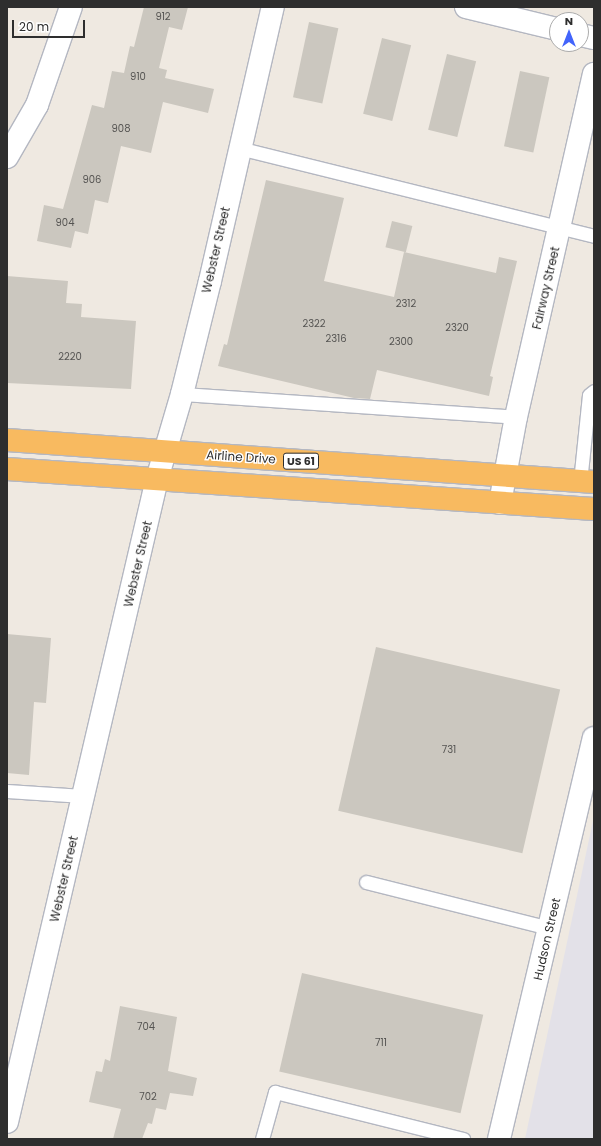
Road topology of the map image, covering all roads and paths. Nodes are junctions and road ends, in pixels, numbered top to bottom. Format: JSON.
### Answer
{"nodes":[{"id":1,"x":71,"y":7,"type":"edge"},
{"id":2,"x":273,"y":7,"type":"edge"},
{"id":3,"x":466,"y":7,"type":"edge"},
{"id":4,"x":549,"y":27,"type":"edge"},
{"id":5,"x":594,"y":74,"type":"edge"},
{"id":6,"x":239,"y":148,"type":"junction"},
{"id":7,"x":7,"y":157,"type":"edge"},
{"id":8,"x":560,"y":229,"type":"junction"},
{"id":9,"x":594,"y":236,"type":"edge"},
{"id":10,"x":594,"y":390,"type":"edge"},
{"id":11,"x":182,"y":394,"type":"junction"},
{"id":12,"x":516,"y":417,"type":"junction"},
{"id":13,"x":7,"y":440,"type":"edge"},
{"id":14,"x":165,"y":451,"type":"junction"},
{"id":15,"x":7,"y":469,"type":"edge"},
{"id":16,"x":505,"y":476,"type":"junction"},
{"id":17,"x":157,"y":479,"type":"junction"},
{"id":18,"x":587,"y":482,"type":"edge"},
{"id":19,"x":500,"y":503,"type":"junction"},
{"id":20,"x":594,"y":509,"type":"edge"},
{"id":21,"x":594,"y":738,"type":"edge"},
{"id":22,"x":7,"y":791,"type":"edge"},
{"id":23,"x":83,"y":796,"type":"junction"},
{"id":24,"x":366,"y":882,"type":"dead end"},
{"id":25,"x":549,"y":928,"type":"junction"},
{"id":26,"x":7,"y":1122,"type":"edge"},
{"id":27,"x":262,"y":1139,"type":"edge"},
{"id":28,"x":463,"y":1139,"type":"edge"},
{"id":29,"x":499,"y":1139,"type":"edge"}],
"edges":[{"from":1,"to":7,"type":"street"},
{"from":2,"to":6,"type":"street","name":"Webster Street"},
{"from":3,"to":4,"type":"street"},
{"from":5,"to":8,"type":"street","name":"Fairway Street"},
{"from":6,"to":8,"type":"lane"},
{"from":6,"to":11,"type":"street","name":"Webster Street"},
{"from":8,"to":9,"type":"lane"},
{"from":8,"to":12,"type":"street","name":"Fairway Street"},
{"from":10,"to":18,"type":"lane"},
{"from":11,"to":12,"type":"lane"},
{"from":11,"to":14,"type":"street","name":"Webster Street"},
{"from":12,"to":16,"type":"street","name":"Fairway Street"},
{"from":13,"to":14,"type":"highway","name":"Airline Drive","number":"US 61"},
{"from":14,"to":16,"type":"highway","name":"Airline Drive","number":"US 61"},
{"from":14,"to":17,"type":"street","name":"Webster Street"},
{"from":15,"to":17,"type":"highway","number":"US 61"},
{"from":16,"to":18,"type":"highway","name":"Airline Drive","number":"US 61"},
{"from":16,"to":19,"type":"street","name":"Fairway Street"},
{"from":17,"to":19,"type":"highway","number":"US 61"},
{"from":17,"to":23,"type":"street","name":"Webster Street"},
{"from":19,"to":20,"type":"highway","number":"US 61"},
{"from":21,"to":25,"type":"street","name":"Hudson Street"},
{"from":22,"to":23,"type":"lane"},
{"from":23,"to":26,"type":"street","name":"Webster Street"},
{"from":24,"to":25,"type":"lane"},
{"from":25,"to":29,"type":"street","name":"Hudson Street"},
{"from":27,"to":28,"type":"lane"}]}
